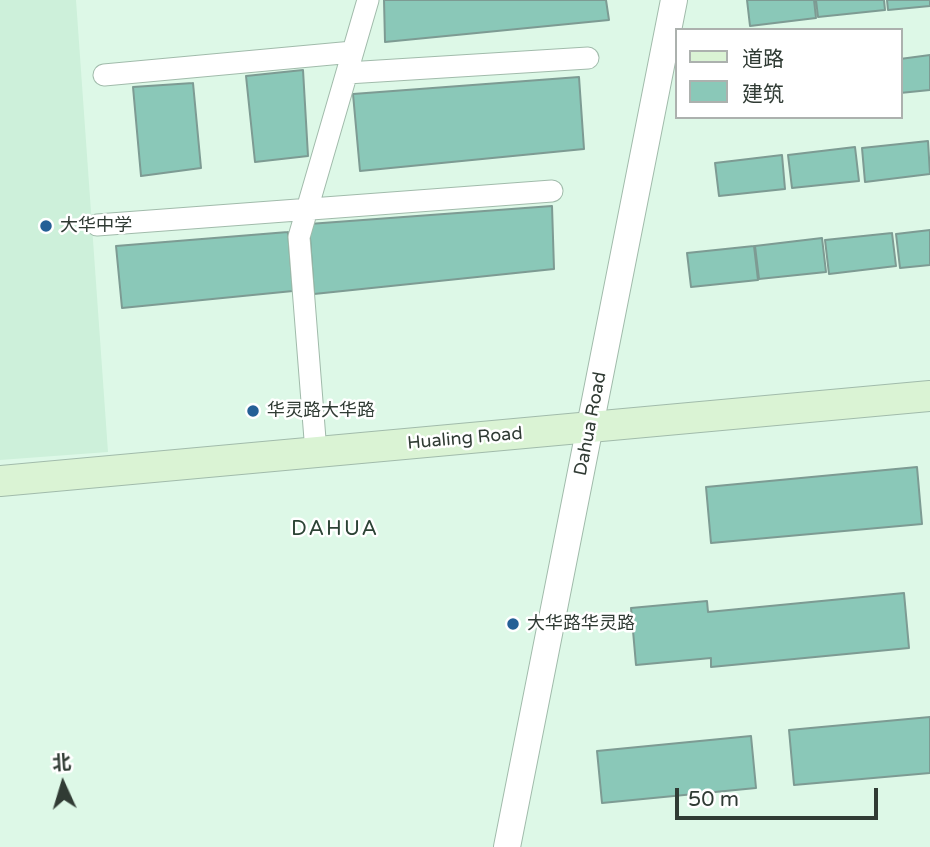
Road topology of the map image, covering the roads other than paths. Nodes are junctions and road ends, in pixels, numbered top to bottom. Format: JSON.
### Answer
{"nodes":[{"id":1,"x":368,"y":0,"type":"edge"},
{"id":2,"x":674,"y":0,"type":"edge"},
{"id":3,"x":353,"y":52,"type":"junction"},
{"id":4,"x":588,"y":58,"type":"dead end"},
{"id":5,"x":347,"y":73,"type":"junction"},
{"id":6,"x":104,"y":75,"type":"dead end"},
{"id":7,"x":552,"y":191,"type":"dead end"},
{"id":8,"x":307,"y":208,"type":"junction"},
{"id":9,"x":97,"y":225,"type":"dead end"},
{"id":10,"x":930,"y":396,"type":"edge"},
{"id":11,"x":590,"y":427,"type":"junction"},
{"id":12,"x":316,"y":452,"type":"junction"},
{"id":13,"x":0,"y":481,"type":"edge"},
{"id":14,"x":506,"y":847,"type":"edge"}],
"edges":[{"from":1,"to":3,"type":"street"},
{"from":2,"to":11,"type":"street","name":"Dahua Road"},
{"from":3,"to":5,"type":"street"},
{"from":3,"to":6,"type":"street"},
{"from":4,"to":5,"type":"street"},
{"from":5,"to":8,"type":"street"},
{"from":7,"to":8,"type":"street"},
{"from":8,"to":9,"type":"street"},
{"from":8,"to":12,"type":"street"},
{"from":10,"to":11,"type":"main road","name":"Hualing Road"},
{"from":11,"to":12,"type":"main road","name":"Hualing Road"},
{"from":11,"to":14,"type":"street","name":"Dahua Road"},
{"from":12,"to":13,"type":"main road","name":"Hualing Road"}]}
